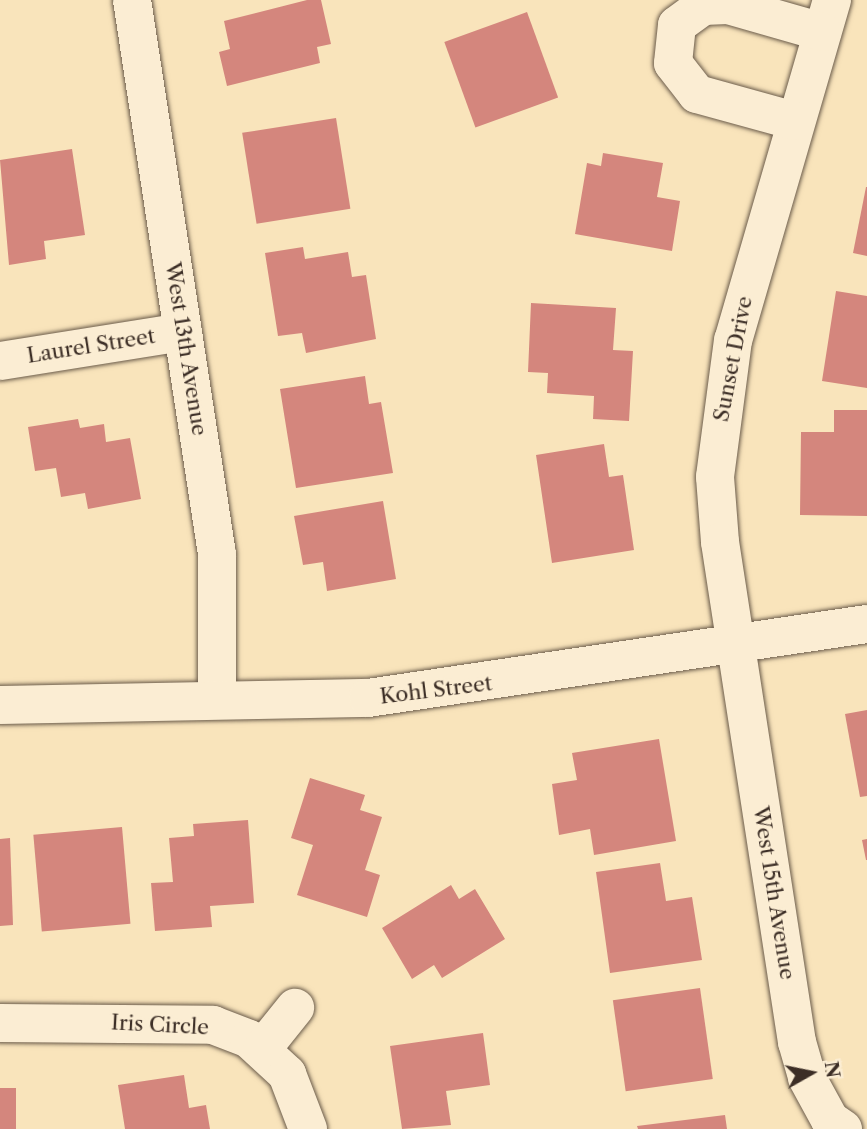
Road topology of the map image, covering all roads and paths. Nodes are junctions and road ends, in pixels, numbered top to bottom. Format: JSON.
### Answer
{"nodes":[{"id":1,"x":131,"y":0,"type":"edge"},
{"id":2,"x":827,"y":16,"type":"edge"},
{"id":3,"x":795,"y":121,"type":"junction"},
{"id":4,"x":183,"y":332,"type":"junction"},
{"id":5,"x":0,"y":361,"type":"edge"},
{"id":6,"x":867,"y":624,"type":"edge"},
{"id":7,"x":735,"y":645,"type":"junction"},
{"id":8,"x":217,"y":700,"type":"junction"},
{"id":9,"x":0,"y":705,"type":"edge"},
{"id":10,"x":295,"y":1008,"type":"dead end"},
{"id":11,"x":0,"y":1023,"type":"edge"},
{"id":12,"x":262,"y":1049,"type":"junction"},
{"id":13,"x":308,"y":1129,"type":"edge"},
{"id":14,"x":843,"y":1129,"type":"edge"}],
"edges":[{"from":1,"to":4,"type":"street","name":"West 13th Avenue"},
{"from":2,"to":3,"type":"street","name":"Sunset Drive"},
{"from":2,"to":3,"type":"street","name":"Sunset Drive"},
{"from":3,"to":7,"type":"street","name":"Sunset Drive"},
{"from":4,"to":5,"type":"street","name":"Laurel Street"},
{"from":4,"to":8,"type":"street","name":"West 13th Avenue"},
{"from":6,"to":7,"type":"street","name":"Kohl Street"},
{"from":7,"to":8,"type":"street","name":"Kohl Street"},
{"from":7,"to":14,"type":"street","name":"West 15th Avenue"},
{"from":8,"to":9,"type":"street","name":"Kohl Street"},
{"from":10,"to":12,"type":"street"},
{"from":11,"to":12,"type":"street","name":"Iris Circle"},
{"from":12,"to":13,"type":"street","name":"Iris Circle"}]}
